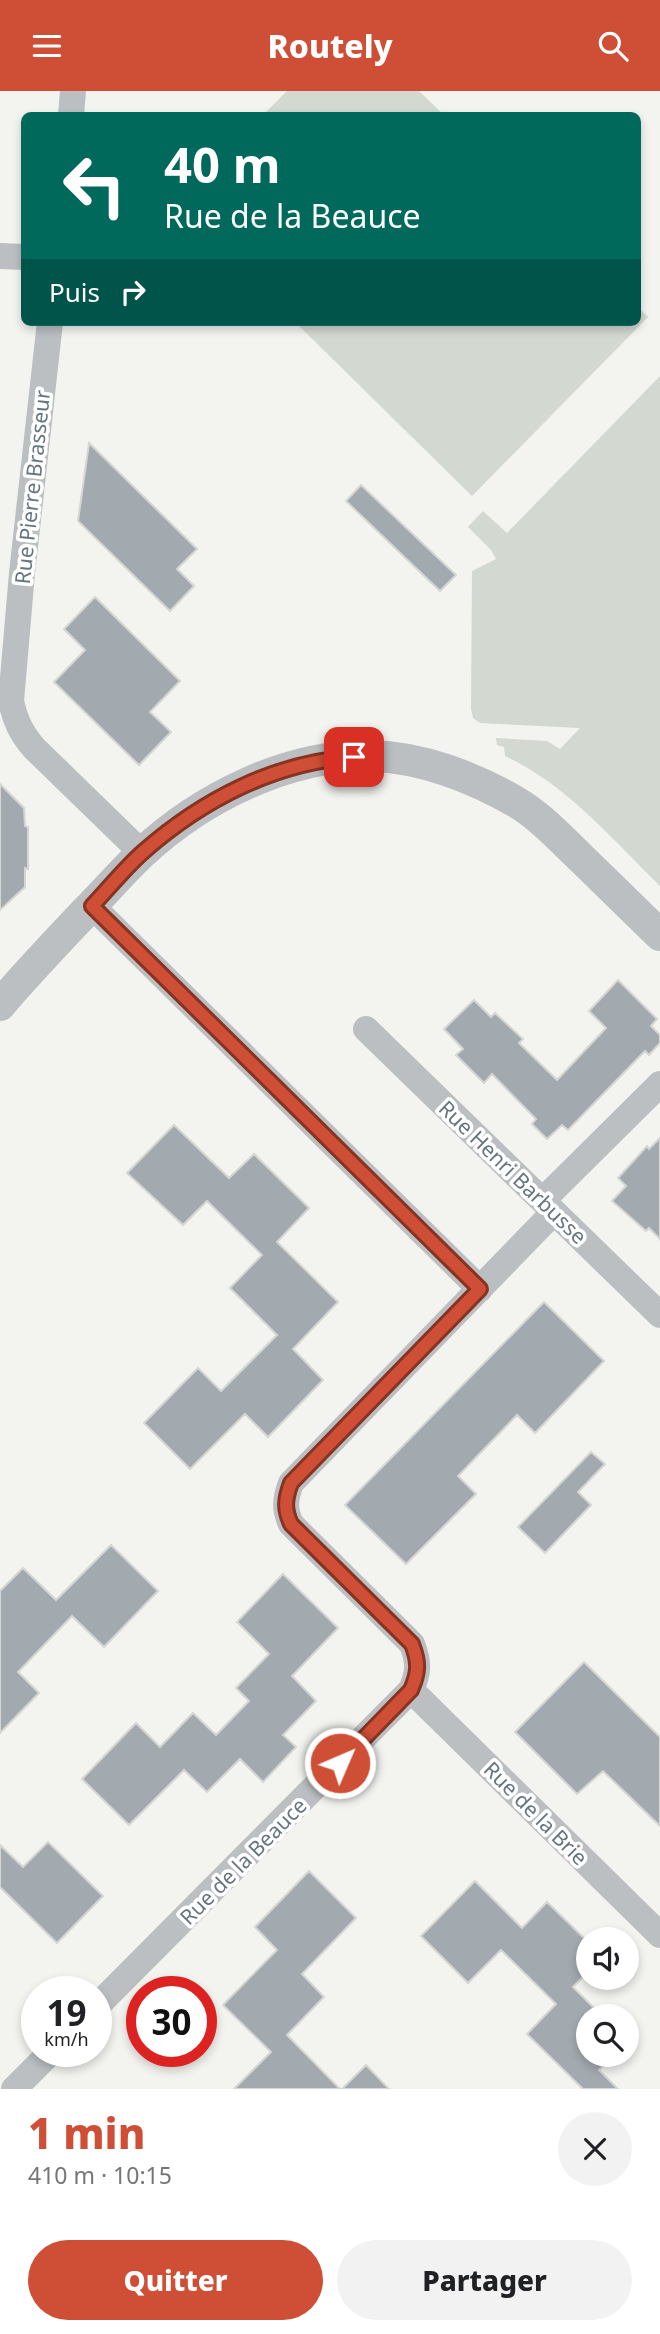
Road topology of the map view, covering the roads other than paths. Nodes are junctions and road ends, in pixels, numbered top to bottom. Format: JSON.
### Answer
{"nodes":[{"id":1,"x":73,"y":91,"type":"edge"},
{"id":2,"x":71,"y":112,"type":"edge"},
{"id":3,"x":0,"y":256,"type":"edge"},
{"id":4,"x":21,"y":257,"type":"edge"},
{"id":5,"x":49,"y":326,"type":"edge"},
{"id":6,"x":11,"y":572,"type":"edge"},
{"id":7,"x":7,"y":724,"type":"edge"},
{"id":8,"x":142,"y":853,"type":"junction"},
{"id":9,"x":92,"y":906,"type":"junction"},
{"id":10,"x":660,"y":935,"type":"edge"},
{"id":11,"x":0,"y":1005,"type":"edge"},
{"id":12,"x":366,"y":1029,"type":"dead end"},
{"id":13,"x":660,"y":1084,"type":"edge"},
{"id":14,"x":548,"y":1206,"type":"junction"},
{"id":15,"x":480,"y":1289,"type":"junction"},
{"id":16,"x":660,"y":1315,"type":"edge"},
{"id":17,"x":411,"y":1690,"type":"junction"},
{"id":18,"x":660,"y":1935,"type":"edge"},
{"id":19,"x":112,"y":1991,"type":"edge"},
{"id":20,"x":36,"y":2067,"type":"edge"},
{"id":21,"x":14,"y":2089,"type":"edge"}],
"edges":[{"from":1,"to":2,"type":"street"},
{"from":3,"to":4,"type":"street"},
{"from":5,"to":6,"type":"street","name":"Rue Pierre Brasseur"},
{"from":6,"to":7,"type":"street","name":"Rue Pierre Brasseur"},
{"from":7,"to":8,"type":"street","name":"Rue Pierre Brasseur"},
{"from":8,"to":9,"type":"street"},
{"from":8,"to":10,"type":"street"},
{"from":9,"to":11,"type":"street"},
{"from":9,"to":15,"type":"street"},
{"from":12,"to":14,"type":"street","name":"Rue Henri Barbusse"},
{"from":13,"to":14,"type":"street"},
{"from":14,"to":15,"type":"street"},
{"from":14,"to":16,"type":"street","name":"Rue Henri Barbusse"},
{"from":15,"to":17,"type":"street"},
{"from":17,"to":18,"type":"street","name":"Rue de la Brie"},
{"from":17,"to":19,"type":"street","name":"Rue de la Beauce"},
{"from":20,"to":21,"type":"street"}]}
